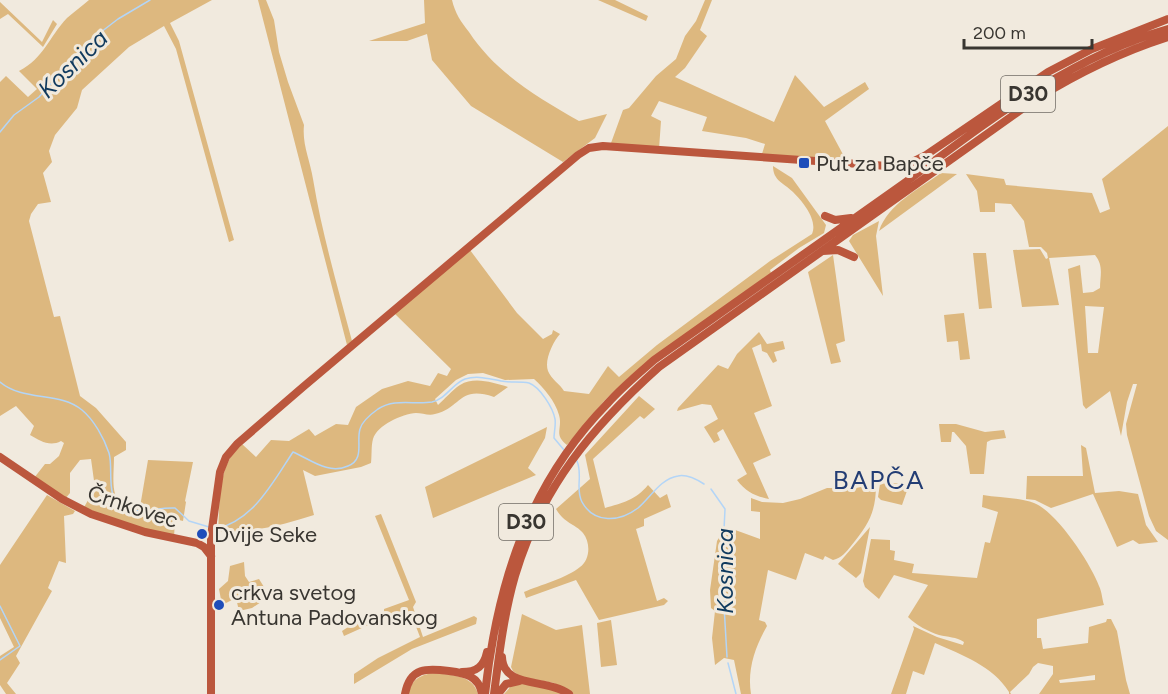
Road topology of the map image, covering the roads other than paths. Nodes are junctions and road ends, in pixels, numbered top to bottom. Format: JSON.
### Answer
{"nodes":[{"id":1,"x":1168,"y":19,"type":"edge"},
{"id":2,"x":1168,"y":29,"type":"edge"},
{"id":3,"x":1168,"y":37,"type":"edge"},
{"id":4,"x":825,"y":216,"type":"dead end"},
{"id":5,"x":856,"y":217,"type":"junction"},
{"id":6,"x":819,"y":253,"type":"junction"},
{"id":7,"x":854,"y":257,"type":"dead end"},
{"id":8,"x":575,"y":448,"type":"junction"},
{"id":9,"x":0,"y":457,"type":"edge"},
{"id":10,"x":212,"y":530,"type":"junction"},
{"id":11,"x":197,"y":543,"type":"junction"},
{"id":12,"x":212,"y":557,"type":"junction"},
{"id":13,"x":498,"y":636,"type":"junction"},
{"id":14,"x":457,"y":672,"type":"junction"},
{"id":15,"x":523,"y":681,"type":"junction"},
{"id":16,"x":211,"y":694,"type":"edge"},
{"id":17,"x":405,"y":694,"type":"edge"},
{"id":18,"x":483,"y":694,"type":"edge"},
{"id":19,"x":496,"y":694,"type":"edge"},
{"id":20,"x":569,"y":694,"type":"edge"}],
"edges":[{"from":1,"to":10,"type":"main road","name":"Črnkovec"},
{"from":2,"to":5,"type":"main road","number":"D30"},
{"from":3,"to":6,"type":"main road","number":"D30"},
{"from":4,"to":5,"type":"main road"},
{"from":5,"to":8,"type":"main road","number":"D30"},
{"from":6,"to":7,"type":"main road"},
{"from":6,"to":8,"type":"main road","number":"D30"},
{"from":8,"to":13,"type":"main road","number":"D30"},
{"from":9,"to":11,"type":"main road","name":"Črnkovec"},
{"from":10,"to":11,"type":"main road","name":"Črnkovec"},
{"from":10,"to":12,"type":"main road","name":"Črnkovec"},
{"from":11,"to":12,"type":"main road","name":"Črnkovec"},
{"from":12,"to":16,"type":"main road","name":"Črnkovec"},
{"from":13,"to":14,"type":"main road"},
{"from":13,"to":15,"type":"main road"},
{"from":13,"to":18,"type":"main road","number":"D30"},
{"from":13,"to":19,"type":"main road","number":"D30"},
{"from":14,"to":17,"type":"main road"},
{"from":14,"to":18,"type":"main road"},
{"from":15,"to":19,"type":"main road"},
{"from":15,"to":20,"type":"main road"}]}
